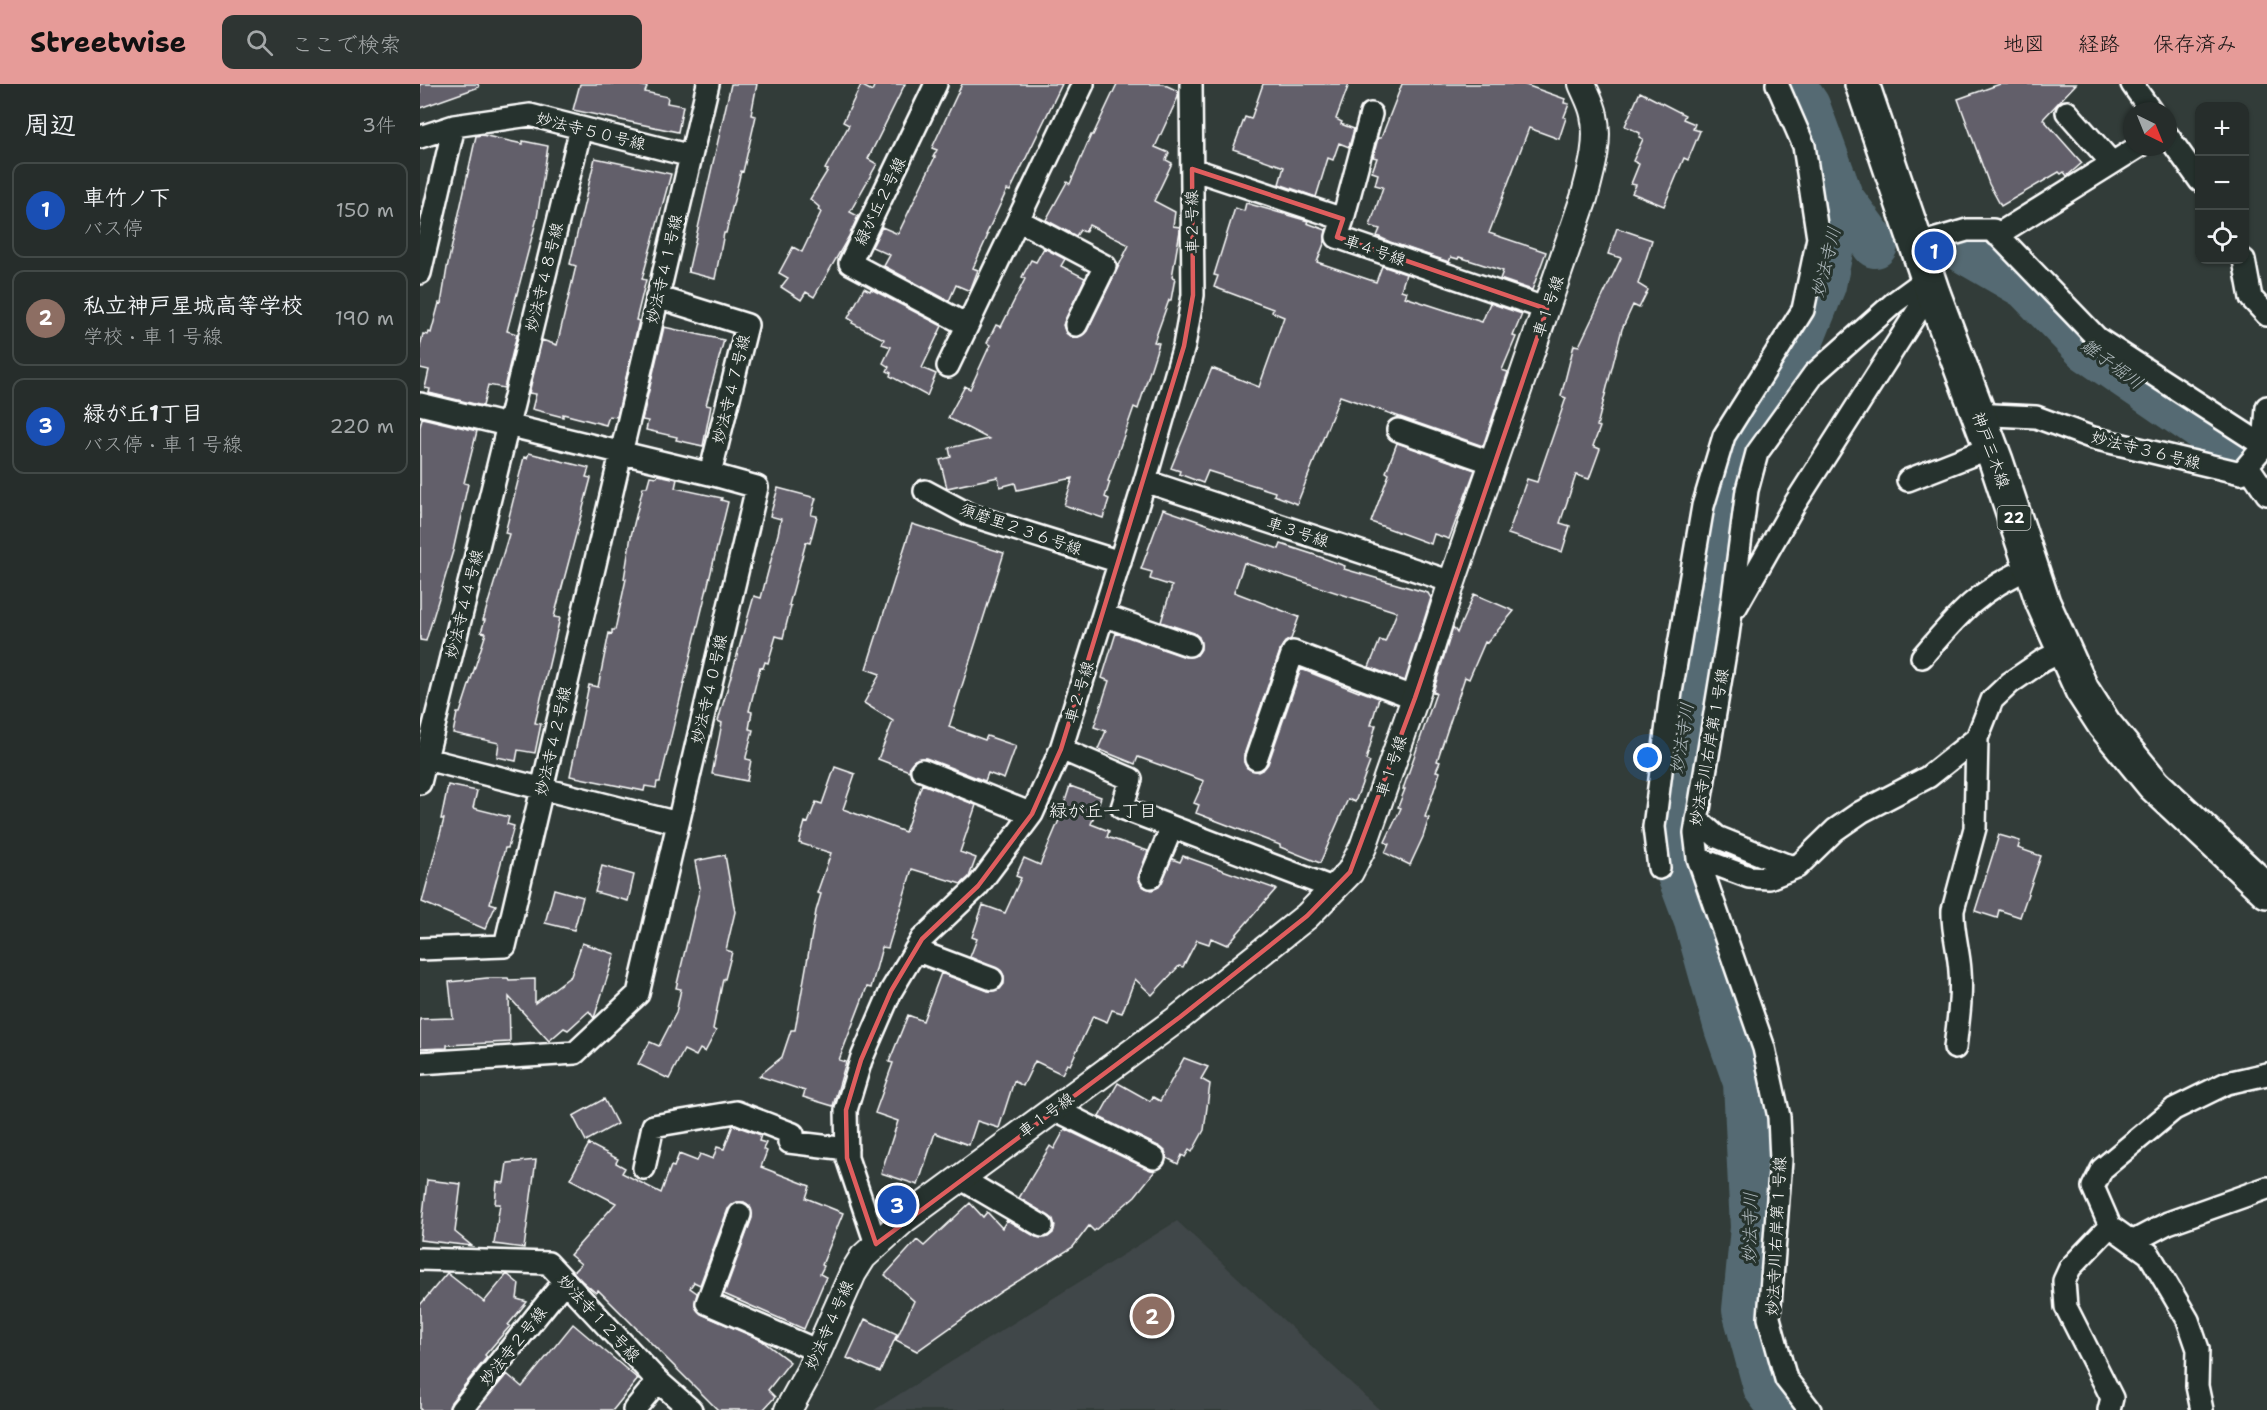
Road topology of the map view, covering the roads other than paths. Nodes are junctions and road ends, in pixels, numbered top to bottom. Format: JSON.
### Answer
{"nodes":[{"id":1,"x":708,"y":84,"type":"edge"},
{"id":2,"x":936,"y":84,"type":"edge"},
{"id":3,"x":1083,"y":84,"type":"edge"},
{"id":4,"x":1191,"y":84,"type":"edge"},
{"id":5,"x":1582,"y":84,"type":"edge"},
{"id":6,"x":1777,"y":84,"type":"edge"},
{"id":7,"x":1862,"y":84,"type":"edge"},
{"id":8,"x":2132,"y":84,"type":"edge"},
{"id":9,"x":2145,"y":102,"type":"edge"},
{"id":10,"x":2067,"y":112,"type":"dead end"},
{"id":11,"x":1371,"y":114,"type":"dead end"},
{"id":12,"x":454,"y":126,"type":"junction"},
{"id":13,"x":581,"y":128,"type":"junction"},
{"id":14,"x":420,"y":137,"type":"edge"},
{"id":15,"x":2177,"y":149,"type":"edge"},
{"id":16,"x":691,"y":156,"type":"junction"},
{"id":17,"x":2123,"y":156,"type":"edge"},
{"id":18,"x":2112,"y":163,"type":"junction"},
{"id":19,"x":1192,"y":169,"type":"junction"},
{"id":20,"x":2195,"y":175,"type":"edge"},
{"id":21,"x":1342,"y":219,"type":"junction"},
{"id":22,"x":1018,"y":220,"type":"junction"},
{"id":23,"x":1997,"y":235,"type":"junction"},
{"id":24,"x":1917,"y":245,"type":"junction"},
{"id":25,"x":2245,"y":264,"type":"edge"},
{"id":26,"x":420,"y":273,"type":"edge"},
{"id":27,"x":1931,"y":286,"type":"junction"},
{"id":28,"x":657,"y":297,"type":"junction"},
{"id":29,"x":1547,"y":309,"type":"junction"},
{"id":30,"x":2267,"y":315,"type":"edge"},
{"id":31,"x":967,"y":326,"type":"junction"},
{"id":32,"x":1076,"y":326,"type":"dead end"},
{"id":33,"x":948,"y":366,"type":"dead end"},
{"id":34,"x":420,"y":404,"type":"edge"},
{"id":35,"x":2267,"y":407,"type":"edge"},
{"id":36,"x":508,"y":426,"type":"junction"},
{"id":37,"x":1398,"y":430,"type":"dead end"},
{"id":38,"x":1985,"y":434,"type":"junction"},
{"id":39,"x":2264,"y":446,"type":"junction"},
{"id":40,"x":620,"y":453,"type":"junction"},
{"id":41,"x":1493,"y":463,"type":"junction"},
{"id":42,"x":2248,"y":466,"type":"junction"},
{"id":43,"x":710,"y":474,"type":"junction"},
{"id":44,"x":1908,"y":480,"type":"dead end"},
{"id":45,"x":1145,"y":481,"type":"junction"},
{"id":46,"x":925,"y":491,"type":"dead end"},
{"id":47,"x":2267,"y":494,"type":"edge"},
{"id":48,"x":1120,"y":562,"type":"junction"},
{"id":49,"x":2031,"y":568,"type":"junction"},
{"id":50,"x":1452,"y":582,"type":"junction"},
{"id":51,"x":1103,"y":615,"type":"junction"},
{"id":52,"x":1730,"y":617,"type":"junction"},
{"id":53,"x":1189,"y":645,"type":"dead end"},
{"id":54,"x":2064,"y":650,"type":"junction"},
{"id":55,"x":1922,"y":657,"type":"dead end"},
{"id":56,"x":1415,"y":698,"type":"junction"},
{"id":57,"x":1977,"y":738,"type":"junction"},
{"id":58,"x":1061,"y":749,"type":"junction"},
{"id":59,"x":426,"y":759,"type":"junction"},
{"id":60,"x":1256,"y":759,"type":"dead end"},
{"id":61,"x":922,"y":770,"type":"dead end"},
{"id":62,"x":420,"y":783,"type":"edge"},
{"id":63,"x":541,"y":789,"type":"junction"},
{"id":64,"x":1032,"y":814,"type":"junction"},
{"id":65,"x":1697,"y":819,"type":"junction"},
{"id":66,"x":678,"y":823,"type":"junction"},
{"id":67,"x":1172,"y":827,"type":"junction"},
{"id":68,"x":1698,"y":858,"type":"junction"},
{"id":69,"x":1797,"y":867,"type":"junction"},
{"id":70,"x":1659,"y":868,"type":"dead end"},
{"id":71,"x":1150,"y":877,"type":"dead end"},
{"id":72,"x":1335,"y":890,"type":"junction"},
{"id":73,"x":2267,"y":891,"type":"edge"},
{"id":74,"x":420,"y":949,"type":"edge"},
{"id":75,"x":915,"y":950,"type":"junction"},
{"id":76,"x":992,"y":979,"type":"dead end"},
{"id":77,"x":1955,"y":1048,"type":"dead end"},
{"id":78,"x":420,"y":1063,"type":"edge"},
{"id":79,"x":2267,"y":1074,"type":"edge"},
{"id":80,"x":1054,"y":1109,"type":"junction"},
{"id":81,"x":847,"y":1149,"type":"junction"},
{"id":82,"x":1154,"y":1158,"type":"dead end"},
{"id":83,"x":644,"y":1168,"type":"dead end"},
{"id":84,"x":960,"y":1178,"type":"junction"},
{"id":85,"x":2267,"y":1188,"type":"edge"},
{"id":86,"x":740,"y":1214,"type":"dead end"},
{"id":87,"x":1042,"y":1226,"type":"dead end"},
{"id":88,"x":2110,"y":1226,"type":"junction"},
{"id":89,"x":2132,"y":1242,"type":"junction"},
{"id":90,"x":876,"y":1244,"type":"junction"},
{"id":91,"x":420,"y":1259,"type":"edge"},
{"id":92,"x":564,"y":1282,"type":"junction"},
{"id":93,"x":818,"y":1351,"type":"junction"},
{"id":94,"x":658,"y":1381,"type":"junction"},
{"id":95,"x":461,"y":1410,"type":"edge"},
{"id":96,"x":634,"y":1410,"type":"edge"},
{"id":97,"x":691,"y":1410,"type":"edge"},
{"id":98,"x":788,"y":1410,"type":"edge"},
{"id":99,"x":1810,"y":1410,"type":"edge"},
{"id":100,"x":2109,"y":1410,"type":"edge"},
{"id":101,"x":2202,"y":1410,"type":"edge"}],
"edges":[{"from":1,"to":16,"type":"street","name":"妙法寺４１号線"},
{"from":2,"to":31,"type":"street","name":"緑が丘２号線"},
{"from":3,"to":22,"type":"street"},
{"from":4,"to":19,"type":"street","name":"車２号線"},
{"from":5,"to":29,"type":"street","name":"車１号線"},
{"from":6,"to":70,"type":"street"},
{"from":7,"to":24,"type":"main road","name":"神戸三木線","number":"22"},
{"from":8,"to":9,"type":"street"},
{"from":10,"to":18,"type":"street"},
{"from":11,"to":21,"type":"street"},
{"from":12,"to":13,"type":"street","name":"妙法寺５０号線"},
{"from":12,"to":14,"type":"street","name":"妙法寺５０号線"},
{"from":12,"to":26,"type":"street"},
{"from":13,"to":16,"type":"street","name":"妙法寺５０号線"},
{"from":13,"to":36,"type":"street","name":"妙法寺４８号線"},
{"from":15,"to":20,"type":"street"},
{"from":16,"to":28,"type":"street","name":"妙法寺４１号線"},
{"from":17,"to":18,"type":"street"},
{"from":18,"to":23,"type":"street"},
{"from":19,"to":21,"type":"street","name":"車４号線"},
{"from":19,"to":45,"type":"street","name":"車２号線"},
{"from":21,"to":29,"type":"street","name":"車４号線"},
{"from":22,"to":31,"type":"street"},
{"from":22,"to":32,"type":"street"},
{"from":23,"to":24,"type":"street"},
{"from":23,"to":39,"type":"street"},
{"from":24,"to":27,"type":"main road","name":"神戸三木線","number":"22"},
{"from":25,"to":30,"type":"street"},
{"from":27,"to":38,"type":"main road","name":"神戸三木線","number":"22"},
{"from":27,"to":52,"type":"street"},
{"from":27,"to":52,"type":"street","name":"妙法寺川右岸第１号線"},
{"from":28,"to":40,"type":"street","name":"妙法寺４１号線"},
{"from":28,"to":43,"type":"street","name":"妙法寺４７号線"},
{"from":29,"to":41,"type":"street","name":"車１号線"},
{"from":31,"to":33,"type":"street"},
{"from":34,"to":36,"type":"street","name":"妙法寺４０号線"},
{"from":35,"to":39,"type":"street"},
{"from":36,"to":40,"type":"street","name":"妙法寺４０号線"},
{"from":36,"to":59,"type":"street","name":"妙法寺４４号線"},
{"from":37,"to":41,"type":"street"},
{"from":38,"to":42,"type":"street","name":"妙法寺３６号線"},
{"from":38,"to":44,"type":"street"},
{"from":38,"to":49,"type":"main road","name":"神戸三木線","number":"22"},
{"from":39,"to":42,"type":"street"},
{"from":40,"to":43,"type":"street","name":"妙法寺４０号線"},
{"from":40,"to":63,"type":"street","name":"妙法寺４２号線"},
{"from":41,"to":50,"type":"street","name":"車１号線"},
{"from":42,"to":47,"type":"street"},
{"from":43,"to":66,"type":"street","name":"妙法寺４０号線"},
{"from":45,"to":48,"type":"street","name":"車２号線"},
{"from":45,"to":50,"type":"street","name":"車３号線"},
{"from":46,"to":48,"type":"street","name":"須磨里２３６号線"},
{"from":48,"to":51,"type":"street","name":"車２号線"},
{"from":49,"to":54,"type":"main road","name":"神戸三木線","number":"22"},
{"from":49,"to":55,"type":"street"},
{"from":50,"to":56,"type":"street","name":"車１号線"},
{"from":51,"to":53,"type":"street"},
{"from":51,"to":58,"type":"street","name":"車２号線"},
{"from":52,"to":65,"type":"street","name":"妙法寺川右岸第１号線"},
{"from":54,"to":57,"type":"street"},
{"from":54,"to":73,"type":"main road","name":"神戸三木線","number":"22"},
{"from":56,"to":60,"type":"street"},
{"from":56,"to":72,"type":"street","name":"車１号線"},
{"from":57,"to":69,"type":"street"},
{"from":57,"to":77,"type":"street"},
{"from":58,"to":64,"type":"street","name":"車２号線"},
{"from":58,"to":67,"type":"street"},
{"from":59,"to":62,"type":"street","name":"妙法寺４４号線"},
{"from":59,"to":63,"type":"street"},
{"from":61,"to":64,"type":"street"},
{"from":63,"to":66,"type":"street"},
{"from":63,"to":74,"type":"street","name":"妙法寺４２号線"},
{"from":64,"to":75,"type":"street","name":"車２号線"},
{"from":65,"to":68,"type":"street","name":"妙法寺川右岸第１号線"},
{"from":65,"to":69,"type":"street"},
{"from":66,"to":78,"type":"street","name":"妙法寺４０号線"},
{"from":67,"to":71,"type":"street"},
{"from":67,"to":72,"type":"street"},
{"from":68,"to":69,"type":"street"},
{"from":68,"to":99,"type":"street","name":"妙法寺川右岸第１号線"},
{"from":72,"to":80,"type":"street","name":"車１号線"},
{"from":75,"to":76,"type":"street"},
{"from":75,"to":81,"type":"street","name":"車２号線"},
{"from":79,"to":88,"type":"street"},
{"from":80,"to":82,"type":"street"},
{"from":80,"to":84,"type":"street","name":"車１号線"},
{"from":81,"to":83,"type":"street"},
{"from":81,"to":90,"type":"street","name":"車２号線"},
{"from":84,"to":87,"type":"street"},
{"from":84,"to":90,"type":"street","name":"車１号線"},
{"from":85,"to":89,"type":"street"},
{"from":86,"to":93,"type":"street"},
{"from":88,"to":89,"type":"street"},
{"from":88,"to":100,"type":"street"},
{"from":89,"to":101,"type":"street"},
{"from":90,"to":93,"type":"street","name":"妙法寺４号線"},
{"from":91,"to":92,"type":"street","name":"妙法寺１２号線"},
{"from":92,"to":94,"type":"street","name":"妙法寺１２号線"},
{"from":92,"to":95,"type":"street","name":"妙法寺２号線"},
{"from":93,"to":98,"type":"street","name":"妙法寺４号線"},
{"from":94,"to":96,"type":"street"},
{"from":94,"to":97,"type":"street","name":"妙法寺１２号線"}]}
